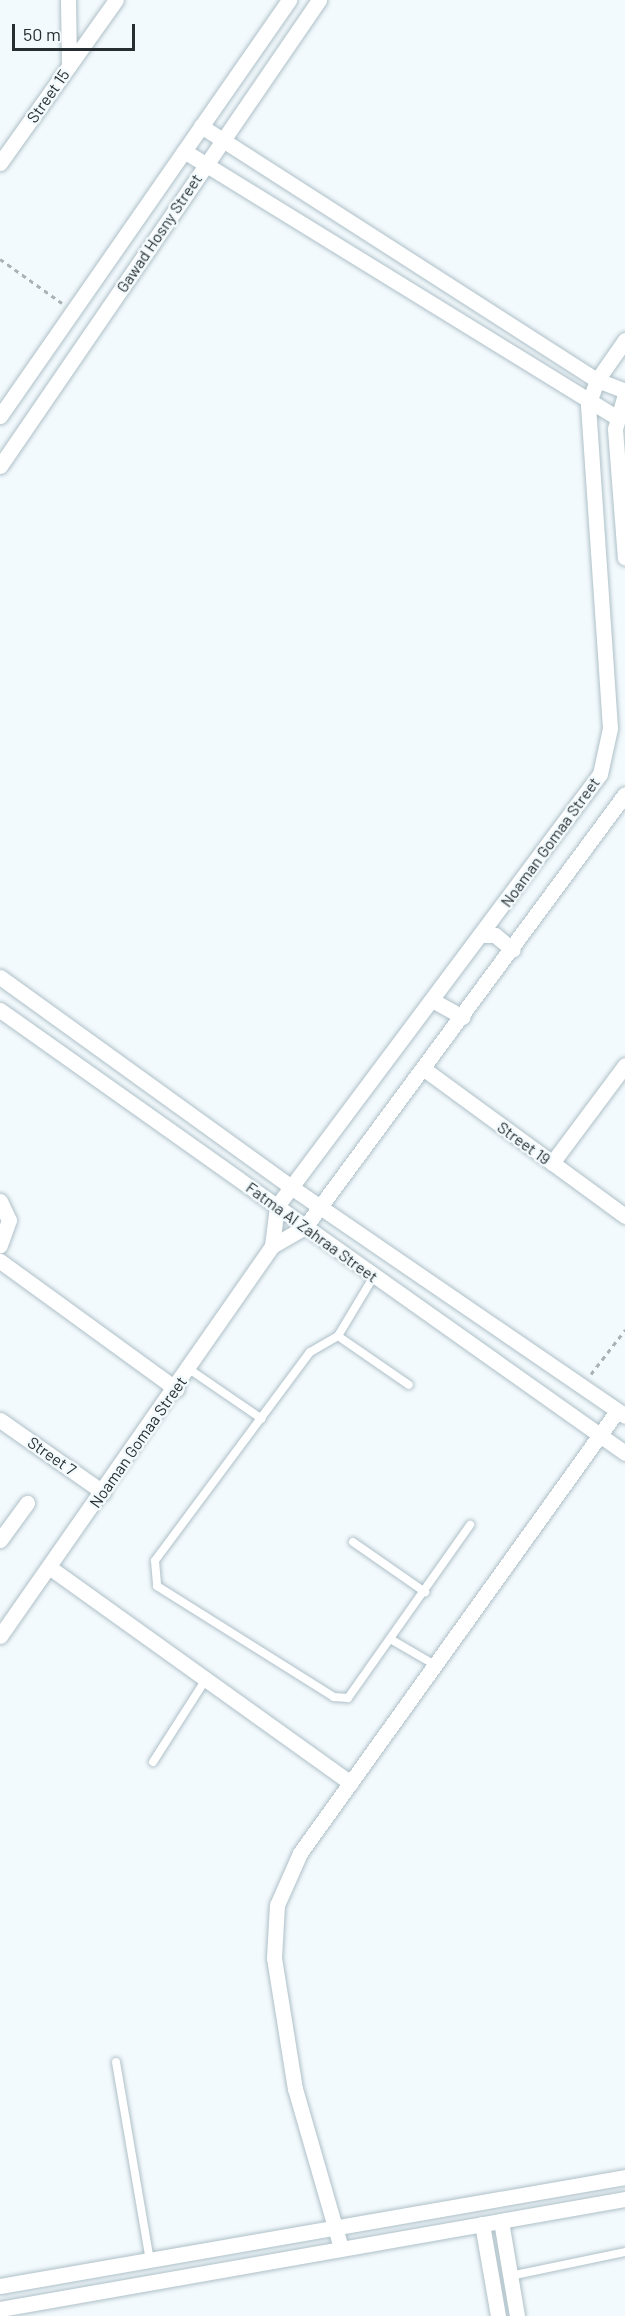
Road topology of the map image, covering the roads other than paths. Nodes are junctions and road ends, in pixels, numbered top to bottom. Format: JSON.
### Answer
{"nodes":[{"id":1,"x":68,"y":0,"type":"edge"},
{"id":2,"x":116,"y":0,"type":"edge"},
{"id":3,"x":289,"y":0,"type":"edge"},
{"id":4,"x":319,"y":0,"type":"edge"},
{"id":5,"x":69,"y":66,"type":"junction"},
{"id":6,"x":201,"y":126,"type":"junction"},
{"id":7,"x":222,"y":140,"type":"junction"},
{"id":8,"x":184,"y":151,"type":"junction"},
{"id":9,"x":0,"y":163,"type":"edge"},
{"id":10,"x":206,"y":164,"type":"junction"},
{"id":11,"x":625,"y":340,"type":"edge"},
{"id":12,"x":597,"y":380,"type":"junction"},
{"id":13,"x":625,"y":393,"type":"edge"},
{"id":14,"x":588,"y":405,"type":"junction"},
{"id":15,"x":0,"y":416,"type":"edge"},
{"id":16,"x":616,"y":417,"type":"junction"},
{"id":17,"x":0,"y":466,"type":"edge"},
{"id":18,"x":625,"y":558,"type":"edge"},
{"id":19,"x":625,"y":794,"type":"edge"},
{"id":20,"x":482,"y":935,"type":"junction"},
{"id":21,"x":513,"y":950,"type":"junction"},
{"id":22,"x":0,"y":977,"type":"edge"},
{"id":23,"x":432,"y":1000,"type":"junction"},
{"id":24,"x":0,"y":1010,"type":"edge"},
{"id":25,"x":463,"y":1017,"type":"junction"},
{"id":26,"x":625,"y":1065,"type":"edge"},
{"id":27,"x":424,"y":1069,"type":"junction"},
{"id":28,"x":552,"y":1163,"type":"junction"},
{"id":29,"x":291,"y":1187,"type":"junction"},
{"id":30,"x":0,"y":1201,"type":"edge"},
{"id":31,"x":277,"y":1206,"type":"junction"},
{"id":32,"x":320,"y":1206,"type":"junction"},
{"id":33,"x":625,"y":1216,"type":"edge"},
{"id":34,"x":304,"y":1227,"type":"junction"},
{"id":35,"x":0,"y":1245,"type":"edge"},
{"id":36,"x":272,"y":1246,"type":"junction"},
{"id":37,"x":0,"y":1261,"type":"edge"},
{"id":38,"x":374,"y":1276,"type":"junction"},
{"id":39,"x":338,"y":1336,"type":"junction"},
{"id":40,"x":189,"y":1369,"type":"junction"},
{"id":41,"x":409,"y":1385,"type":"dead end"},
{"id":42,"x":176,"y":1389,"type":"junction"},
{"id":43,"x":621,"y":1413,"type":"edge"},
{"id":44,"x":262,"y":1419,"type":"junction"},
{"id":45,"x":0,"y":1420,"type":"edge"},
{"id":46,"x":598,"y":1437,"type":"junction"},
{"id":47,"x":625,"y":1453,"type":"edge"},
{"id":48,"x":103,"y":1492,"type":"junction"},
{"id":49,"x":27,"y":1503,"type":"dead end"},
{"id":50,"x":6,"y":1519,"type":"edge"},
{"id":51,"x":470,"y":1525,"type":"dead end"},
{"id":52,"x":0,"y":1540,"type":"edge"},
{"id":53,"x":352,"y":1542,"type":"dead end"},
{"id":54,"x":49,"y":1567,"type":"junction"},
{"id":55,"x":425,"y":1592,"type":"junction"},
{"id":56,"x":0,"y":1636,"type":"edge"},
{"id":57,"x":392,"y":1640,"type":"junction"},
{"id":58,"x":435,"y":1666,"type":"junction"},
{"id":59,"x":206,"y":1680,"type":"junction"},
{"id":60,"x":153,"y":1762,"type":"dead end"},
{"id":61,"x":351,"y":1783,"type":"junction"},
{"id":62,"x":116,"y":2062,"type":"dead end"},
{"id":63,"x":625,"y":2176,"type":"edge"},
{"id":64,"x":562,"y":2187,"type":"junction"},
{"id":65,"x":625,"y":2199,"type":"edge"},
{"id":66,"x":566,"y":2209,"type":"junction"},
{"id":67,"x":501,"y":2221,"type":"junction"},
{"id":68,"x":482,"y":2224,"type":"junction"},
{"id":69,"x":333,"y":2228,"type":"junction"},
{"id":70,"x":341,"y":2248,"type":"junction"},
{"id":71,"x":625,"y":2252,"type":"edge"},
{"id":72,"x":156,"y":2259,"type":"junction"},
{"id":73,"x":510,"y":2276,"type":"junction"},
{"id":74,"x":166,"y":2279,"type":"junction"},
{"id":75,"x":0,"y":2286,"type":"edge"},
{"id":76,"x":0,"y":2309,"type":"edge"},
{"id":77,"x":498,"y":2316,"type":"edge"},
{"id":78,"x":517,"y":2316,"type":"edge"}],
"edges":[{"from":1,"to":5,"type":"street"},
{"from":2,"to":5,"type":"street","name":"Street 15"},
{"from":3,"to":6,"type":"street","name":"Gawad Hosny Street"},
{"from":4,"to":7,"type":"street","name":"Gawad Hosny Street"},
{"from":5,"to":9,"type":"street","name":"Street 15"},
{"from":6,"to":7,"type":"street"},
{"from":6,"to":8,"type":"street","name":"Gawad Hosny Street"},
{"from":7,"to":10,"type":"street","name":"Gawad Hosny Street"},
{"from":7,"to":12,"type":"street"},
{"from":8,"to":10,"type":"street"},
{"from":8,"to":15,"type":"street","name":"Gawad Hosny Street"},
{"from":10,"to":14,"type":"street"},
{"from":10,"to":17,"type":"street","name":"Gawad Hosny Street"},
{"from":11,"to":12,"type":"street","name":"Noaman Gomaa Street"},
{"from":12,"to":13,"type":"street"},
{"from":12,"to":14,"type":"street","name":"Noaman Gomaa Street"},
{"from":13,"to":16,"type":"street"},
{"from":14,"to":16,"type":"street"},
{"from":14,"to":20,"type":"street","name":"Noaman Gomaa Street"},
{"from":16,"to":18,"type":"street"},
{"from":19,"to":21,"type":"street","name":"Noaman Gomaa Street"},
{"from":20,"to":21,"type":"street"},
{"from":20,"to":23,"type":"street","name":"Noaman Gomaa Street"},
{"from":21,"to":25,"type":"street","name":"Noaman Gomaa Street"},
{"from":22,"to":29,"type":"street","name":"Fatma Al Zahraa Street"},
{"from":23,"to":25,"type":"street"},
{"from":23,"to":29,"type":"street","name":"Noaman Gomaa Street"},
{"from":24,"to":31,"type":"street","name":"Fatma Al Zahraa Street"},
{"from":25,"to":27,"type":"street","name":"Noaman Gomaa Street"},
{"from":26,"to":28,"type":"street"},
{"from":27,"to":28,"type":"street","name":"Street 19"},
{"from":27,"to":32,"type":"street","name":"Noaman Gomaa Street"},
{"from":28,"to":33,"type":"street","name":"Street 19"},
{"from":29,"to":31,"type":"street","name":"Noaman Gomaa Street"},
{"from":29,"to":32,"type":"street","name":"Fatma Al Zahraa Street"},
{"from":30,"to":35,"type":"street"},
{"from":31,"to":34,"type":"street","name":"Fatma Al Zahraa Street"},
{"from":31,"to":36,"type":"street","name":"Noaman Gomaa Street"},
{"from":32,"to":34,"type":"street","name":"Noaman Gomaa Street"},
{"from":32,"to":43,"type":"street","name":"Fatma Al Zahraa Street"},
{"from":34,"to":36,"type":"street","name":"Noaman Gomaa Street"},
{"from":34,"to":38,"type":"street","name":"Fatma Al Zahraa Street"},
{"from":36,"to":40,"type":"street","name":"Noaman Gomaa Street"},
{"from":37,"to":42,"type":"street"},
{"from":38,"to":39,"type":"lane"},
{"from":38,"to":46,"type":"street","name":"Fatma Al Zahraa Street"},
{"from":39,"to":41,"type":"lane"},
{"from":39,"to":44,"type":"lane"},
{"from":40,"to":42,"type":"street","name":"Noaman Gomaa Street"},
{"from":40,"to":44,"type":"lane"},
{"from":42,"to":48,"type":"street","name":"Noaman Gomaa Street"},
{"from":43,"to":46,"type":"street"},
{"from":44,"to":57,"type":"lane"},
{"from":45,"to":48,"type":"street","name":"Street 7"},
{"from":46,"to":47,"type":"street","name":"Fatma Al Zahraa Street"},
{"from":46,"to":58,"type":"street"},
{"from":48,"to":54,"type":"street","name":"Noaman Gomaa Street"},
{"from":49,"to":50,"type":"street"},
{"from":50,"to":52,"type":"street"},
{"from":51,"to":55,"type":"lane"},
{"from":53,"to":55,"type":"lane"},
{"from":54,"to":56,"type":"street","name":"Noaman Gomaa Street"},
{"from":54,"to":59,"type":"street"},
{"from":55,"to":57,"type":"lane"},
{"from":57,"to":58,"type":"lane"},
{"from":58,"to":61,"type":"street"},
{"from":59,"to":60,"type":"lane"},
{"from":59,"to":61,"type":"street"},
{"from":61,"to":69,"type":"street"},
{"from":62,"to":72,"type":"lane"},
{"from":63,"to":64,"type":"street"},
{"from":64,"to":66,"type":"street"},
{"from":64,"to":69,"type":"street"},
{"from":65,"to":66,"type":"street"},
{"from":66,"to":67,"type":"street"},
{"from":67,"to":68,"type":"street"},
{"from":67,"to":73,"type":"street"},
{"from":68,"to":70,"type":"street"},
{"from":68,"to":77,"type":"street"},
{"from":69,"to":70,"type":"street"},
{"from":69,"to":72,"type":"street"},
{"from":70,"to":74,"type":"street"},
{"from":71,"to":73,"type":"lane"},
{"from":72,"to":74,"type":"street"},
{"from":72,"to":75,"type":"street"},
{"from":73,"to":78,"type":"street"},
{"from":74,"to":76,"type":"street"}]}
